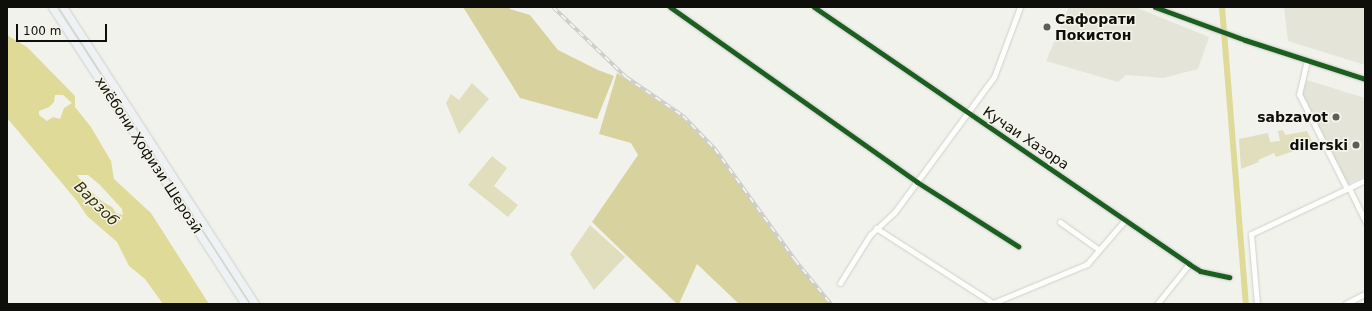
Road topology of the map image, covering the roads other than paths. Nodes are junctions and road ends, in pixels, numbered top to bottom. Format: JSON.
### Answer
{"nodes":[{"id":1,"x":52,"y":7,"type":"edge"},
{"id":2,"x":63,"y":7,"type":"edge"},
{"id":3,"x":670,"y":7,"type":"edge"},
{"id":4,"x":814,"y":7,"type":"edge"},
{"id":5,"x":1020,"y":7,"type":"edge"},
{"id":6,"x":1155,"y":7,"type":"edge"},
{"id":7,"x":1307,"y":60,"type":"junction"},
{"id":8,"x":1365,"y":79,"type":"edge"},
{"id":9,"x":967,"y":114,"type":"junction"},
{"id":10,"x":1365,"y":180,"type":"edge"},
{"id":11,"x":917,"y":182,"type":"junction"},
{"id":12,"x":1348,"y":189,"type":"junction"},
{"id":13,"x":1125,"y":220,"type":"junction"},
{"id":14,"x":1365,"y":220,"type":"edge"},
{"id":15,"x":1060,"y":222,"type":"dead end"},
{"id":16,"x":876,"y":228,"type":"junction"},
{"id":17,"x":1018,"y":246,"type":"dead end"},
{"id":18,"x":1098,"y":249,"type":"junction"},
{"id":19,"x":1189,"y":264,"type":"junction"},
{"id":20,"x":1229,"y":277,"type":"dead end"},
{"id":21,"x":840,"y":283,"type":"dead end"},
{"id":22,"x":1365,"y":294,"type":"edge"},
{"id":23,"x":245,"y":304,"type":"edge"},
{"id":24,"x":255,"y":304,"type":"edge"},
{"id":25,"x":1157,"y":304,"type":"edge"},
{"id":26,"x":1257,"y":304,"type":"edge"},
{"id":27,"x":1345,"y":304,"type":"edge"}],
"edges":[{"from":1,"to":23,"type":"main road","name":"хиёбони Ҳофизи Шерозӣ"},
{"from":2,"to":24,"type":"main road","name":"хиёбони Ҳофизи Шерозӣ"},
{"from":3,"to":11,"type":"street"},
{"from":4,"to":9,"type":"street","name":"Кучаи Хазора"},
{"from":5,"to":9,"type":"street"},
{"from":6,"to":7,"type":"street"},
{"from":7,"to":8,"type":"street"},
{"from":7,"to":12,"type":"street"},
{"from":9,"to":11,"type":"street"},
{"from":9,"to":13,"type":"street","name":"Кучаи Хазора"},
{"from":10,"to":12,"type":"street"},
{"from":11,"to":16,"type":"street"},
{"from":11,"to":17,"type":"street"},
{"from":12,"to":14,"type":"street"},
{"from":12,"to":26,"type":"street"},
{"from":13,"to":18,"type":"street"},
{"from":13,"to":19,"type":"street","name":"Кучаи Хазора"},
{"from":15,"to":18,"type":"street"},
{"from":16,"to":18,"type":"street"},
{"from":16,"to":21,"type":"street"},
{"from":19,"to":20,"type":"street","name":"Кучаи Хазора"},
{"from":19,"to":25,"type":"street"},
{"from":22,"to":27,"type":"street"}]}
